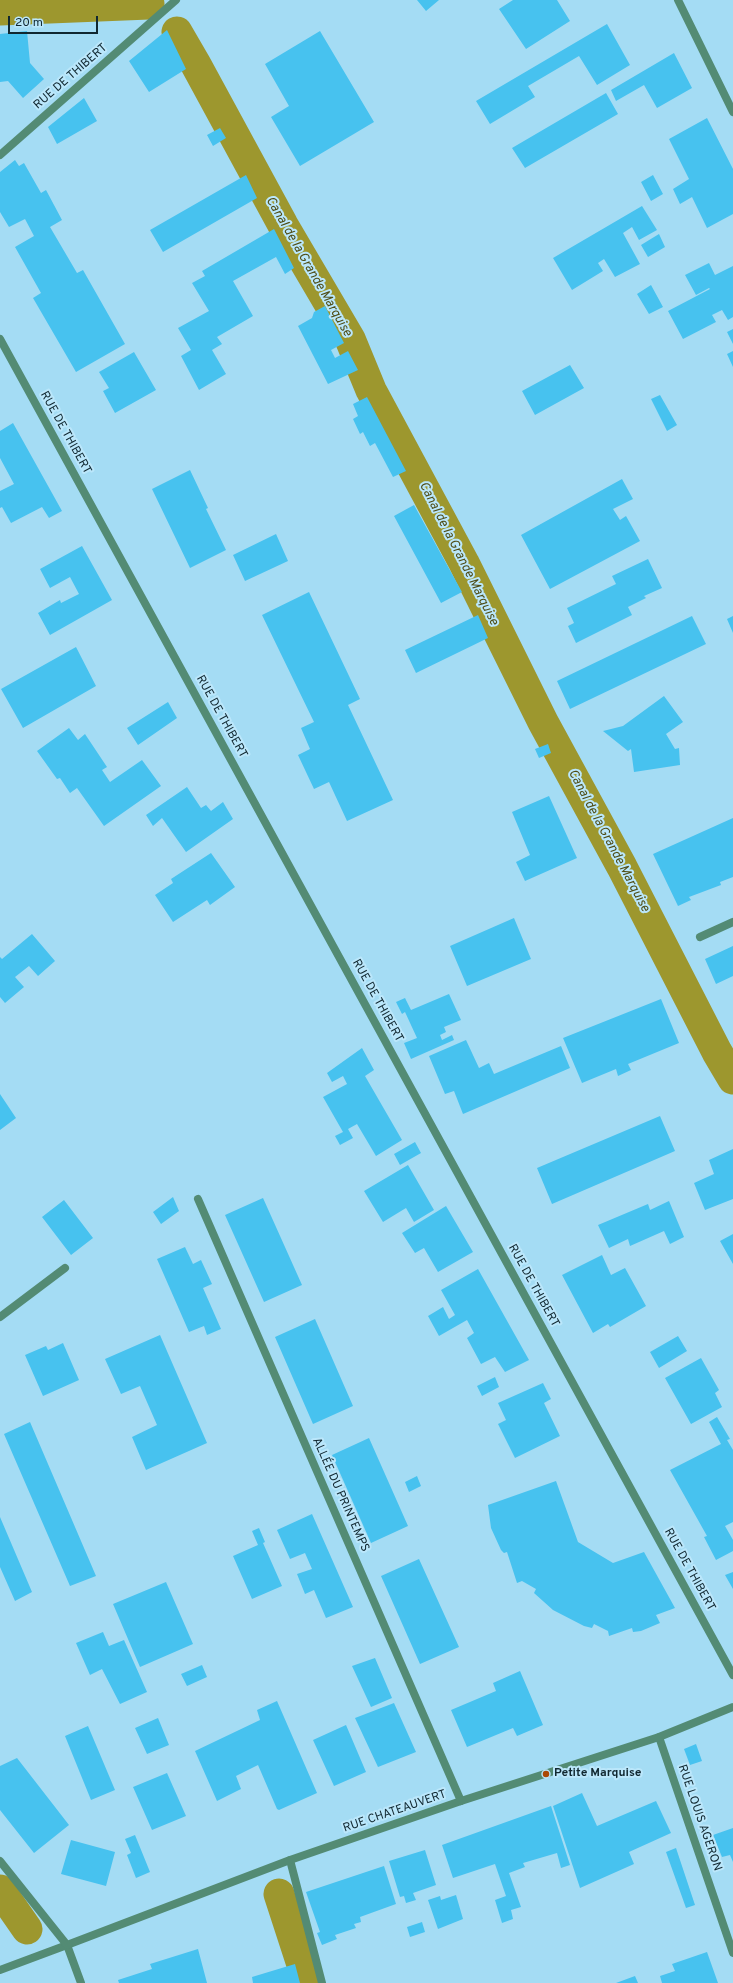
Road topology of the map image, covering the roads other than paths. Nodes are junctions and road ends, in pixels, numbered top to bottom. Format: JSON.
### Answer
{"nodes":[{"id":1,"x":176,"y":0,"type":"edge"},
{"id":2,"x":678,"y":0,"type":"edge"},
{"id":3,"x":733,"y":112,"type":"edge"},
{"id":4,"x":0,"y":155,"type":"edge"},
{"id":5,"x":0,"y":339,"type":"edge"},
{"id":6,"x":733,"y":922,"type":"edge"},
{"id":7,"x":700,"y":938,"type":"dead end"},
{"id":8,"x":198,"y":1199,"type":"dead end"},
{"id":9,"x":65,"y":1268,"type":"dead end"},
{"id":10,"x":0,"y":1317,"type":"edge"},
{"id":11,"x":733,"y":1675,"type":"edge"},
{"id":12,"x":733,"y":1707,"type":"edge"},
{"id":13,"x":659,"y":1737,"type":"junction"},
{"id":14,"x":461,"y":1801,"type":"junction"},
{"id":15,"x":0,"y":1860,"type":"edge"},
{"id":16,"x":290,"y":1860,"type":"junction"},
{"id":17,"x":67,"y":1946,"type":"junction"},
{"id":18,"x":733,"y":1953,"type":"edge"},
{"id":19,"x":0,"y":1970,"type":"edge"},
{"id":20,"x":81,"y":1983,"type":"edge"},
{"id":21,"x":322,"y":1983,"type":"edge"}],
"edges":[{"from":1,"to":4,"type":"street","name":"RUE DE THIBERT"},
{"from":2,"to":3,"type":"street"},
{"from":5,"to":11,"type":"street","name":"RUE DE THIBERT"},
{"from":6,"to":7,"type":"street"},
{"from":8,"to":14,"type":"street","name":"ALLÉE DU PRINTEMPS"},
{"from":9,"to":10,"type":"street"},
{"from":12,"to":13,"type":"street","name":"RUE CHATEAUVERT"},
{"from":13,"to":14,"type":"street","name":"RUE CHATEAUVERT"},
{"from":13,"to":18,"type":"street","name":"RUE LOUIS AGERON"},
{"from":14,"to":16,"type":"street","name":"RUE CHATEAUVERT"},
{"from":15,"to":17,"type":"street"},
{"from":16,"to":17,"type":"street","name":"RUE CHATEAUVERT"},
{"from":16,"to":21,"type":"street"},
{"from":17,"to":19,"type":"street","name":"RUE CHATEAUVERT"},
{"from":17,"to":20,"type":"street"}]}
